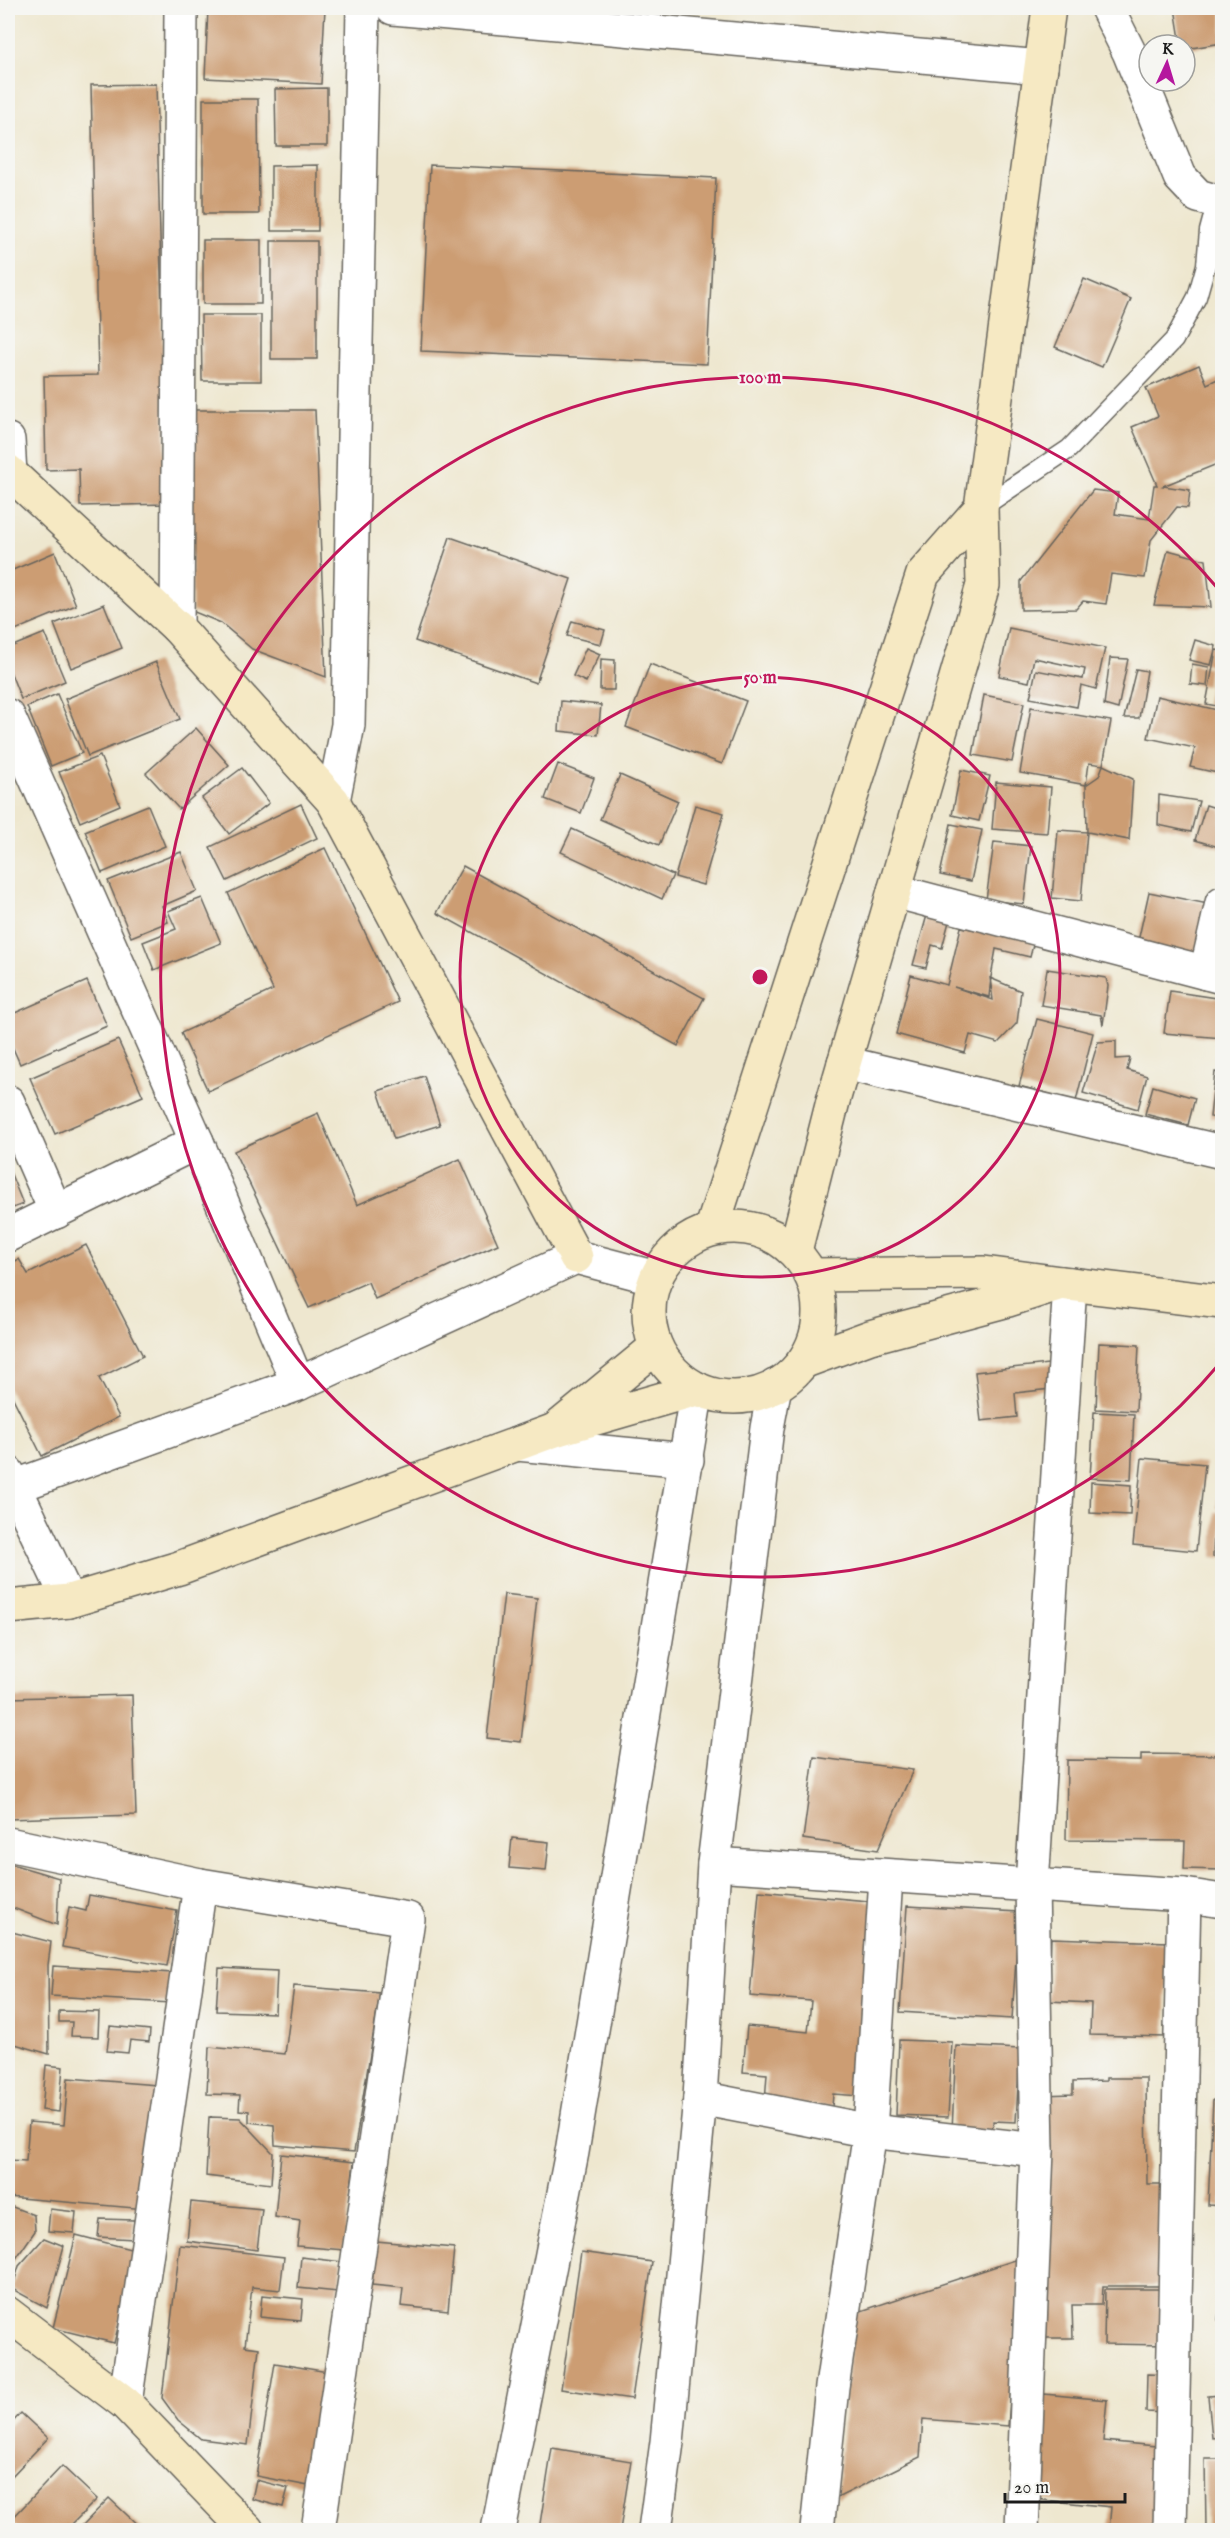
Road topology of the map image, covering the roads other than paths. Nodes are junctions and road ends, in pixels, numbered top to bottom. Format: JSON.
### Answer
{"nodes":[{"id":1,"x":181,"y":8,"type":"edge"},
{"id":2,"x":363,"y":8,"type":"edge"},
{"id":3,"x":393,"y":8,"type":"edge"},
{"id":4,"x":1049,"y":8,"type":"edge"},
{"id":5,"x":1107,"y":8,"type":"edge"},
{"id":6,"x":1041,"y":68,"type":"junction"},
{"id":7,"x":1220,"y":202,"type":"edge"},
{"id":8,"x":8,"y":440,"type":"edge"},
{"id":9,"x":9,"y":473,"type":"edge"},
{"id":10,"x":981,"y":508,"type":"junction"},
{"id":11,"x":177,"y":627,"type":"junction"},
{"id":12,"x":8,"y":716,"type":"edge"},
{"id":13,"x":333,"y":801,"type":"junction"},
{"id":14,"x":894,"y":891,"type":"junction"},
{"id":15,"x":1222,"y":903,"type":"edge"},
{"id":16,"x":1214,"y":975,"type":"edge"},
{"id":17,"x":844,"y":1063,"type":"junction"},
{"id":18,"x":8,"y":1102,"type":"edge"},
{"id":19,"x":197,"y":1142,"type":"junction"},
{"id":20,"x":1222,"y":1152,"type":"edge"},
{"id":21,"x":56,"y":1212,"type":"junction"},
{"id":22,"x":712,"y":1228,"type":"junction"},
{"id":23,"x":8,"y":1235,"type":"edge"},
{"id":24,"x":576,"y":1257,"type":"junction"},
{"id":25,"x":804,"y":1263,"type":"junction"},
{"id":26,"x":656,"y":1278,"type":"junction"},
{"id":27,"x":1066,"y":1283,"type":"junction"},
{"id":28,"x":1222,"y":1302,"type":"edge"},
{"id":29,"x":656,"y":1347,"type":"junction"},
{"id":30,"x":805,"y":1361,"type":"junction"},
{"id":31,"x":298,"y":1384,"type":"junction"},
{"id":32,"x":775,"y":1386,"type":"junction"},
{"id":33,"x":697,"y":1389,"type":"junction"},
{"id":34,"x":555,"y":1430,"type":"junction"},
{"id":35,"x":517,"y":1444,"type":"junction"},
{"id":36,"x":687,"y":1460,"type":"junction"},
{"id":37,"x":10,"y":1484,"type":"edge"},
{"id":38,"x":69,"y":1601,"type":"junction"},
{"id":39,"x":8,"y":1607,"type":"edge"},
{"id":40,"x":8,"y":1844,"type":"edge"},
{"id":41,"x":714,"y":1864,"type":"junction"},
{"id":42,"x":886,"y":1876,"type":"junction"},
{"id":43,"x":200,"y":1885,"type":"junction"},
{"id":44,"x":1032,"y":1885,"type":"junction"},
{"id":45,"x":1184,"y":1895,"type":"junction"},
{"id":46,"x":1222,"y":1901,"type":"edge"},
{"id":47,"x":700,"y":2098,"type":"junction"},
{"id":48,"x":870,"y":2131,"type":"junction"},
{"id":49,"x":1037,"y":2150,"type":"junction"},
{"id":50,"x":8,"y":2314,"type":"edge"},
{"id":51,"x":125,"y":2403,"type":"junction"},
{"id":52,"x":247,"y":2530,"type":"edge"},
{"id":53,"x":318,"y":2530,"type":"edge"},
{"id":54,"x":498,"y":2530,"type":"edge"},
{"id":55,"x":655,"y":2530,"type":"edge"},
{"id":56,"x":818,"y":2530,"type":"edge"},
{"id":57,"x":1022,"y":2530,"type":"edge"},
{"id":58,"x":1170,"y":2530,"type":"edge"}],
"edges":[{"from":1,"to":11,"type":"street"},
{"from":2,"to":13,"type":"street"},
{"from":3,"to":6,"type":"street"},
{"from":4,"to":6,"type":"street"},
{"from":5,"to":7,"type":"street"},
{"from":6,"to":10,"type":"street"},
{"from":7,"to":10,"type":"lane"},
{"from":8,"to":9,"type":"street"},
{"from":9,"to":11,"type":"street"},
{"from":10,"to":14,"type":"street"},
{"from":10,"to":22,"type":"street"},
{"from":11,"to":13,"type":"street"},
{"from":12,"to":19,"type":"street"},
{"from":13,"to":24,"type":"street"},
{"from":14,"to":16,"type":"street"},
{"from":14,"to":17,"type":"street"},
{"from":15,"to":16,"type":"street"},
{"from":17,"to":20,"type":"street"},
{"from":17,"to":25,"type":"street"},
{"from":18,"to":21,"type":"street"},
{"from":19,"to":21,"type":"street"},
{"from":19,"to":31,"type":"street"},
{"from":21,"to":23,"type":"street"},
{"from":22,"to":25,"type":"street"},
{"from":22,"to":26,"type":"street"},
{"from":24,"to":26,"type":"street"},
{"from":24,"to":31,"type":"street"},
{"from":25,"to":27,"type":"street"},
{"from":25,"to":30,"type":"street"},
{"from":26,"to":29,"type":"street"},
{"from":27,"to":28,"type":"street"},
{"from":27,"to":30,"type":"street"},
{"from":27,"to":44,"type":"street"},
{"from":29,"to":33,"type":"street"},
{"from":29,"to":34,"type":"street"},
{"from":30,"to":32,"type":"street"},
{"from":31,"to":37,"type":"street"},
{"from":32,"to":33,"type":"street"},
{"from":32,"to":41,"type":"street"},
{"from":33,"to":34,"type":"street"},
{"from":33,"to":36,"type":"street"},
{"from":34,"to":35,"type":"street"},
{"from":35,"to":36,"type":"street"},
{"from":35,"to":38,"type":"street"},
{"from":36,"to":54,"type":"street"},
{"from":37,"to":38,"type":"street"},
{"from":38,"to":39,"type":"street"},
{"from":40,"to":43,"type":"street"},
{"from":41,"to":42,"type":"street"},
{"from":41,"to":47,"type":"street"},
{"from":42,"to":44,"type":"street"},
{"from":42,"to":48,"type":"street"},
{"from":43,"to":51,"type":"street"},
{"from":43,"to":53,"type":"street"},
{"from":44,"to":45,"type":"street"},
{"from":44,"to":49,"type":"street"},
{"from":45,"to":46,"type":"street"},
{"from":45,"to":58,"type":"street"},
{"from":47,"to":48,"type":"street"},
{"from":47,"to":55,"type":"street"},
{"from":48,"to":49,"type":"street"},
{"from":48,"to":56,"type":"street"},
{"from":49,"to":57,"type":"street"},
{"from":50,"to":51,"type":"street"},
{"from":51,"to":52,"type":"street"}]}
